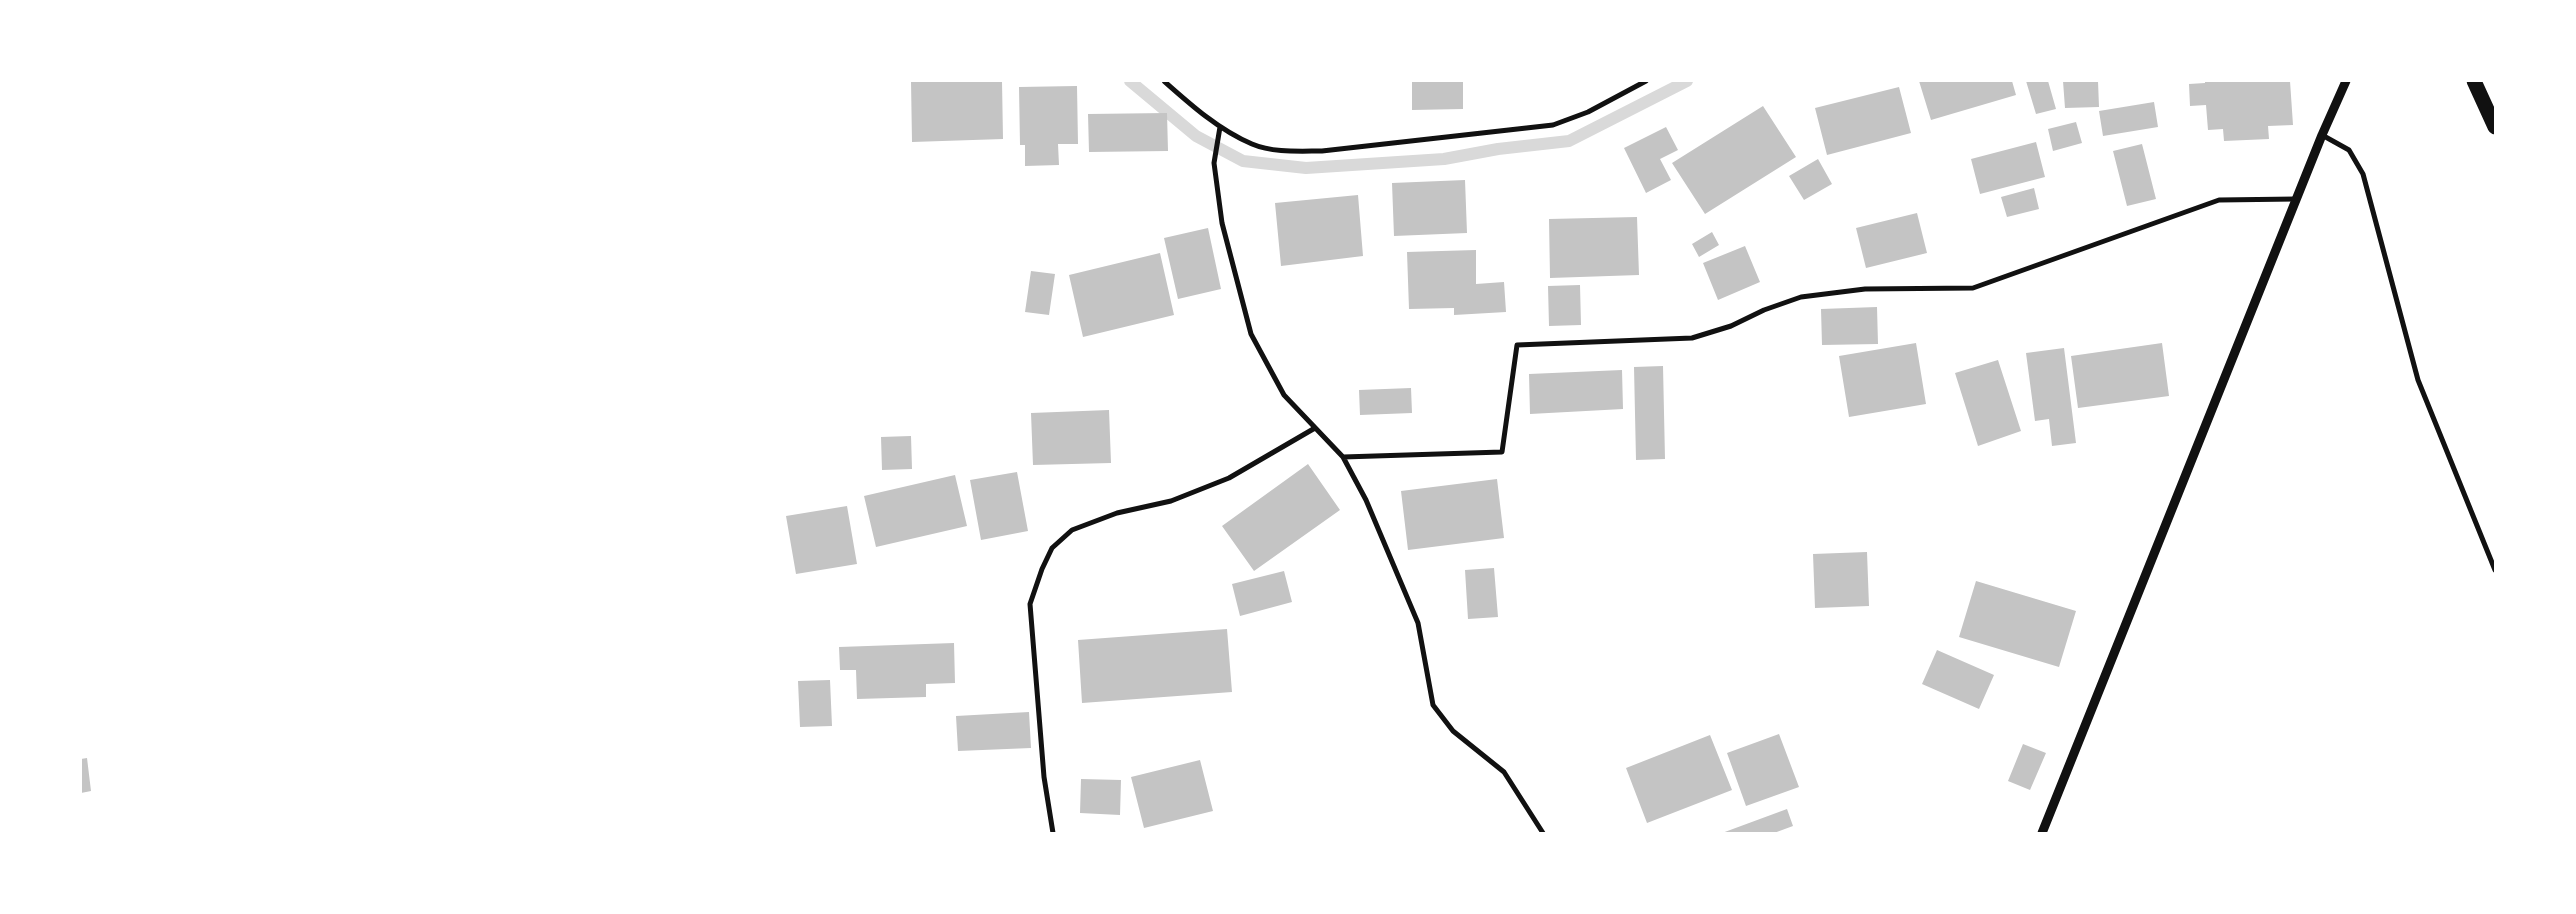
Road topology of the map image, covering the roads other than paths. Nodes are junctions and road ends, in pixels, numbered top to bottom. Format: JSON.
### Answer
{"nodes":[{"id":1,"x":1164,"y":81,"type":"edge"},
{"id":2,"x":1646,"y":81,"type":"edge"},
{"id":3,"x":2346,"y":81,"type":"edge"},
{"id":4,"x":2474,"y":81,"type":"edge"},
{"id":5,"x":1220,"y":127,"type":"junction"},
{"id":6,"x":2495,"y":127,"type":"edge"},
{"id":7,"x":2322,"y":135,"type":"junction"},
{"id":8,"x":2296,"y":199,"type":"junction"},
{"id":9,"x":1315,"y":428,"type":"junction"},
{"id":10,"x":1343,"y":457,"type":"junction"},
{"id":11,"x":2495,"y":570,"type":"edge"},
{"id":12,"x":1053,"y":833,"type":"edge"},
{"id":13,"x":1543,"y":833,"type":"edge"},
{"id":14,"x":2042,"y":833,"type":"edge"}],
"edges":[{"from":1,"to":5,"type":"street"},
{"from":2,"to":5,"type":"street"},
{"from":3,"to":7,"type":"street"},
{"from":4,"to":6,"type":"highway"},
{"from":5,"to":9,"type":"street"},
{"from":7,"to":8,"type":"street"},
{"from":7,"to":11,"type":"street"},
{"from":8,"to":10,"type":"street"},
{"from":8,"to":14,"type":"street"},
{"from":9,"to":10,"type":"street"},
{"from":9,"to":12,"type":"street"},
{"from":10,"to":13,"type":"street"}]}
